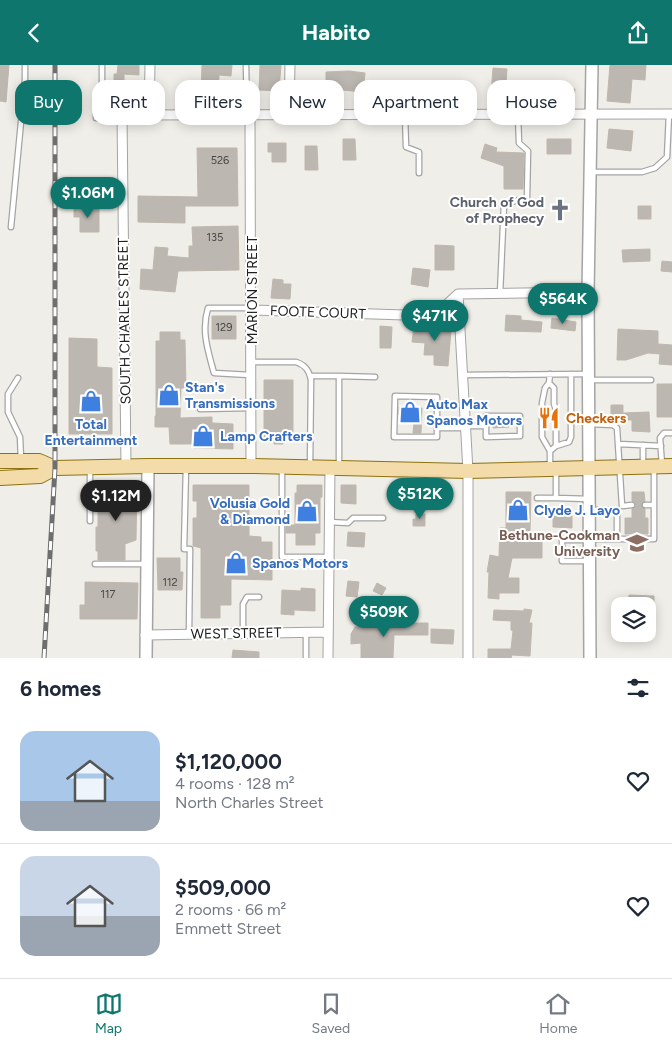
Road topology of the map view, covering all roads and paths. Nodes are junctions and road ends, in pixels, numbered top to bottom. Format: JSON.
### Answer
{"nodes":[{"id":1,"x":25,"y":65,"type":"edge"},
{"id":2,"x":102,"y":65,"type":"edge"},
{"id":3,"x":150,"y":65,"type":"edge"},
{"id":4,"x":246,"y":65,"type":"edge"},
{"id":5,"x":290,"y":65,"type":"edge"},
{"id":6,"x":592,"y":65,"type":"edge"},
{"id":7,"x":102,"y":80,"type":"edge"},
{"id":8,"x":150,"y":80,"type":"edge"},
{"id":9,"x":247,"y":80,"type":"edge"},
{"id":10,"x":290,"y":80,"type":"edge"},
{"id":11,"x":670,"y":114,"type":"edge"},
{"id":12,"x":575,"y":115,"type":"edge"},
{"id":13,"x":592,"y":115,"type":"junction"},
{"id":14,"x":122,"y":125,"type":"edge"},
{"id":15,"x":248,"y":125,"type":"edge"},
{"id":16,"x":405,"y":125,"type":"edge"},
{"id":17,"x":518,"y":125,"type":"edge"},
{"id":18,"x":419,"y":173,"type":"dead end"},
{"id":19,"x":591,"y":173,"type":"junction"},
{"id":20,"x":11,"y":227,"type":"dead end"},
{"id":21,"x":588,"y":292,"type":"junction"},
{"id":22,"x":500,"y":293,"type":"junction"},
{"id":23,"x":458,"y":294,"type":"junction"},
{"id":24,"x":252,"y":309,"type":"junction"},
{"id":25,"x":252,"y":362,"type":"junction"},
{"id":26,"x":550,"y":374,"type":"junction"},
{"id":27,"x":571,"y":374,"type":"junction"},
{"id":28,"x":252,"y":375,"type":"junction"},
{"id":29,"x":463,"y":375,"type":"junction"},
{"id":30,"x":310,"y":376,"type":"junction"},
{"id":31,"x":339,"y":376,"type":"junction"},
{"id":32,"x":375,"y":377,"type":"dead end"},
{"id":33,"x":588,"y":377,"type":"junction"},
{"id":34,"x":18,"y":378,"type":"dead end"},
{"id":35,"x":651,"y":381,"type":"dead end"},
{"id":36,"x":550,"y":383,"type":"junction"},
{"id":37,"x":252,"y":408,"type":"junction"},
{"id":38,"x":200,"y":409,"type":"dead end"},
{"id":39,"x":589,"y":424,"type":"junction"},
{"id":40,"x":486,"y":426,"type":"junction"},
{"id":41,"x":466,"y":427,"type":"junction"},
{"id":42,"x":437,"y":428,"type":"junction"},
{"id":43,"x":672,"y":433,"type":"edge"},
{"id":44,"x":619,"y":444,"type":"junction"},
{"id":45,"x":643,"y":445,"type":"junction"},
{"id":46,"x":556,"y":446,"type":"junction"},
{"id":47,"x":660,"y":446,"type":"junction"},
{"id":48,"x":550,"y":451,"type":"junction"},
{"id":49,"x":9,"y":462,"type":"edge"},
{"id":50,"x":126,"y":466,"type":"junction"},
{"id":51,"x":148,"y":466,"type":"junction"},
{"id":52,"x":186,"y":466,"type":"junction"},
{"id":53,"x":251,"y":466,"type":"junction"},
{"id":54,"x":90,"y":467,"type":"junction"},
{"id":55,"x":282,"y":467,"type":"junction"},
{"id":56,"x":310,"y":467,"type":"junction"},
{"id":57,"x":334,"y":467,"type":"junction"},
{"id":58,"x":658,"y":467,"type":"edge"},
{"id":59,"x":56,"y":468,"type":"junction"},
{"id":60,"x":621,"y":468,"type":"junction"},
{"id":61,"x":589,"y":469,"type":"junction"},
{"id":62,"x":553,"y":470,"type":"junction"},
{"id":63,"x":468,"y":471,"type":"junction"},
{"id":64,"x":0,"y":478,"type":"edge"},
{"id":65,"x":538,"y":498,"type":"dead end"},
{"id":66,"x":556,"y":498,"type":"junction"},
{"id":67,"x":589,"y":504,"type":"junction"},
{"id":68,"x":622,"y":505,"type":"junction"},
{"id":69,"x":632,"y":505,"type":"dead end"},
{"id":70,"x":645,"y":505,"type":"dead end"},
{"id":71,"x":654,"y":505,"type":"junction"},
{"id":72,"x":616,"y":510,"type":"junction"},
{"id":73,"x":383,"y":518,"type":"dead end"},
{"id":74,"x":90,"y":521,"type":"dead end"},
{"id":75,"x":329,"y":522,"type":"junction"},
{"id":76,"x":589,"y":539,"type":"junction"},
{"id":77,"x":617,"y":539,"type":"junction"},
{"id":78,"x":329,"y":557,"type":"junction"},
{"id":79,"x":589,"y":561,"type":"junction"},
{"id":80,"x":95,"y":564,"type":"dead end"},
{"id":81,"x":146,"y":564,"type":"junction"},
{"id":82,"x":259,"y":597,"type":"dead end"},
{"id":83,"x":306,"y":632,"type":"junction"},
{"id":84,"x":328,"y":632,"type":"junction"},
{"id":85,"x":243,"y":633,"type":"junction"},
{"id":86,"x":189,"y":634,"type":"junction"},
{"id":87,"x":145,"y":635,"type":"junction"},
{"id":88,"x":146,"y":658,"type":"edge"},
{"id":89,"x":306,"y":658,"type":"edge"},
{"id":90,"x":328,"y":658,"type":"edge"},
{"id":91,"x":468,"y":658,"type":"edge"},
{"id":92,"x":590,"y":658,"type":"edge"}],
"edges":[{"from":1,"to":20,"type":"lane"},
{"from":2,"to":7,"type":"lane"},
{"from":3,"to":8,"type":"street"},
{"from":4,"to":9,"type":"lane"},
{"from":5,"to":10,"type":"street"},
{"from":6,"to":13,"type":"street"},
{"from":11,"to":13,"type":"street"},
{"from":11,"to":19,"type":"lane"},
{"from":12,"to":13,"type":"street"},
{"from":13,"to":19,"type":"street"},
{"from":14,"to":50,"type":"street","name":"SOUTH CHARLES STREET"},
{"from":15,"to":24,"type":"street","name":"MARION STREET"},
{"from":16,"to":18,"type":"lane"},
{"from":17,"to":22,"type":"lane"},
{"from":19,"to":21,"type":"street"},
{"from":21,"to":22,"type":"street"},
{"from":21,"to":33,"type":"street"},
{"from":22,"to":23,"type":"street"},
{"from":23,"to":24,"type":"street","name":"FOOTE COURT"},
{"from":23,"to":29,"type":"street"},
{"from":24,"to":25,"type":"street","name":"MARION STREET"},
{"from":24,"to":28,"type":"lane"},
{"from":25,"to":28,"type":"street","name":"MARION STREET"},
{"from":25,"to":30,"type":"lane"},
{"from":26,"to":27,"type":"lane"},
{"from":26,"to":29,"type":"lane"},
{"from":26,"to":36,"type":"lane"},
{"from":27,"to":33,"type":"lane"},
{"from":27,"to":46,"type":"lane"},
{"from":28,"to":37,"type":"street","name":"MARION STREET"},
{"from":29,"to":41,"type":"street"},
{"from":30,"to":31,"type":"lane"},
{"from":30,"to":56,"type":"lane"},
{"from":31,"to":32,"type":"lane"},
{"from":31,"to":57,"type":"lane"},
{"from":33,"to":35,"type":"lane"},
{"from":33,"to":39,"type":"street"},
{"from":34,"to":49,"type":"lane"},
{"from":36,"to":46,"type":"lane"},
{"from":36,"to":48,"type":"lane"},
{"from":37,"to":38,"type":"lane"},
{"from":37,"to":53,"type":"street","name":"MARION STREET"},
{"from":39,"to":44,"type":"lane"},
{"from":39,"to":61,"type":"street"},
{"from":40,"to":40,"type":"lane"},
{"from":40,"to":41,"type":"lane"},
{"from":41,"to":42,"type":"lane"},
{"from":41,"to":63,"type":"street"},
{"from":42,"to":42,"type":"lane"},
{"from":43,"to":47,"type":"lane"},
{"from":44,"to":45,"type":"lane"},
{"from":44,"to":60,"type":"lane"},
{"from":45,"to":47,"type":"lane"},
{"from":45,"to":58,"type":"lane"},
{"from":46,"to":48,"type":"lane"},
{"from":47,"to":58,"type":"lane"},
{"from":48,"to":62,"type":"lane"},
{"from":49,"to":59,"type":"main road"},
{"from":50,"to":51,"type":"main road"},
{"from":50,"to":54,"type":"main road"},
{"from":51,"to":52,"type":"main road"},
{"from":51,"to":81,"type":"street"},
{"from":52,"to":53,"type":"main road"},
{"from":52,"to":86,"type":"lane"},
{"from":53,"to":55,"type":"main road"},
{"from":54,"to":59,"type":"main road"},
{"from":54,"to":74,"type":"lane"},
{"from":55,"to":56,"type":"main road"},
{"from":55,"to":78,"type":"lane"},
{"from":56,"to":57,"type":"main road"},
{"from":57,"to":63,"type":"main road"},
{"from":57,"to":75,"type":"street"},
{"from":58,"to":60,"type":"main road"},
{"from":58,"to":71,"type":"lane"},
{"from":59,"to":64,"type":"main road"},
{"from":60,"to":61,"type":"main road"},
{"from":60,"to":68,"type":"lane"},
{"from":61,"to":62,"type":"main road"},
{"from":61,"to":67,"type":"street"},
{"from":62,"to":63,"type":"main road"},
{"from":62,"to":66,"type":"lane"},
{"from":63,"to":91,"type":"street"},
{"from":65,"to":66,"type":"lane"},
{"from":66,"to":67,"type":"lane"},
{"from":67,"to":72,"type":"lane"},
{"from":67,"to":76,"type":"street"},
{"from":68,"to":69,"type":"lane"},
{"from":68,"to":72,"type":"lane"},
{"from":70,"to":71,"type":"lane"},
{"from":71,"to":77,"type":"lane"},
{"from":72,"to":77,"type":"lane"},
{"from":73,"to":75,"type":"lane"},
{"from":75,"to":78,"type":"street"},
{"from":76,"to":77,"type":"lane"},
{"from":76,"to":79,"type":"street"},
{"from":76,"to":79,"type":"lane"},
{"from":78,"to":84,"type":"street"},
{"from":79,"to":92,"type":"street"},
{"from":80,"to":81,"type":"lane"},
{"from":81,"to":87,"type":"street"},
{"from":82,"to":85,"type":"lane"},
{"from":83,"to":84,"type":"street","name":"WEST STREET"},
{"from":83,"to":85,"type":"street","name":"WEST STREET"},
{"from":83,"to":89,"type":"lane"},
{"from":84,"to":90,"type":"street"},
{"from":85,"to":86,"type":"street","name":"WEST STREET"},
{"from":86,"to":87,"type":"street","name":"WEST STREET"},
{"from":87,"to":88,"type":"street"}]}
